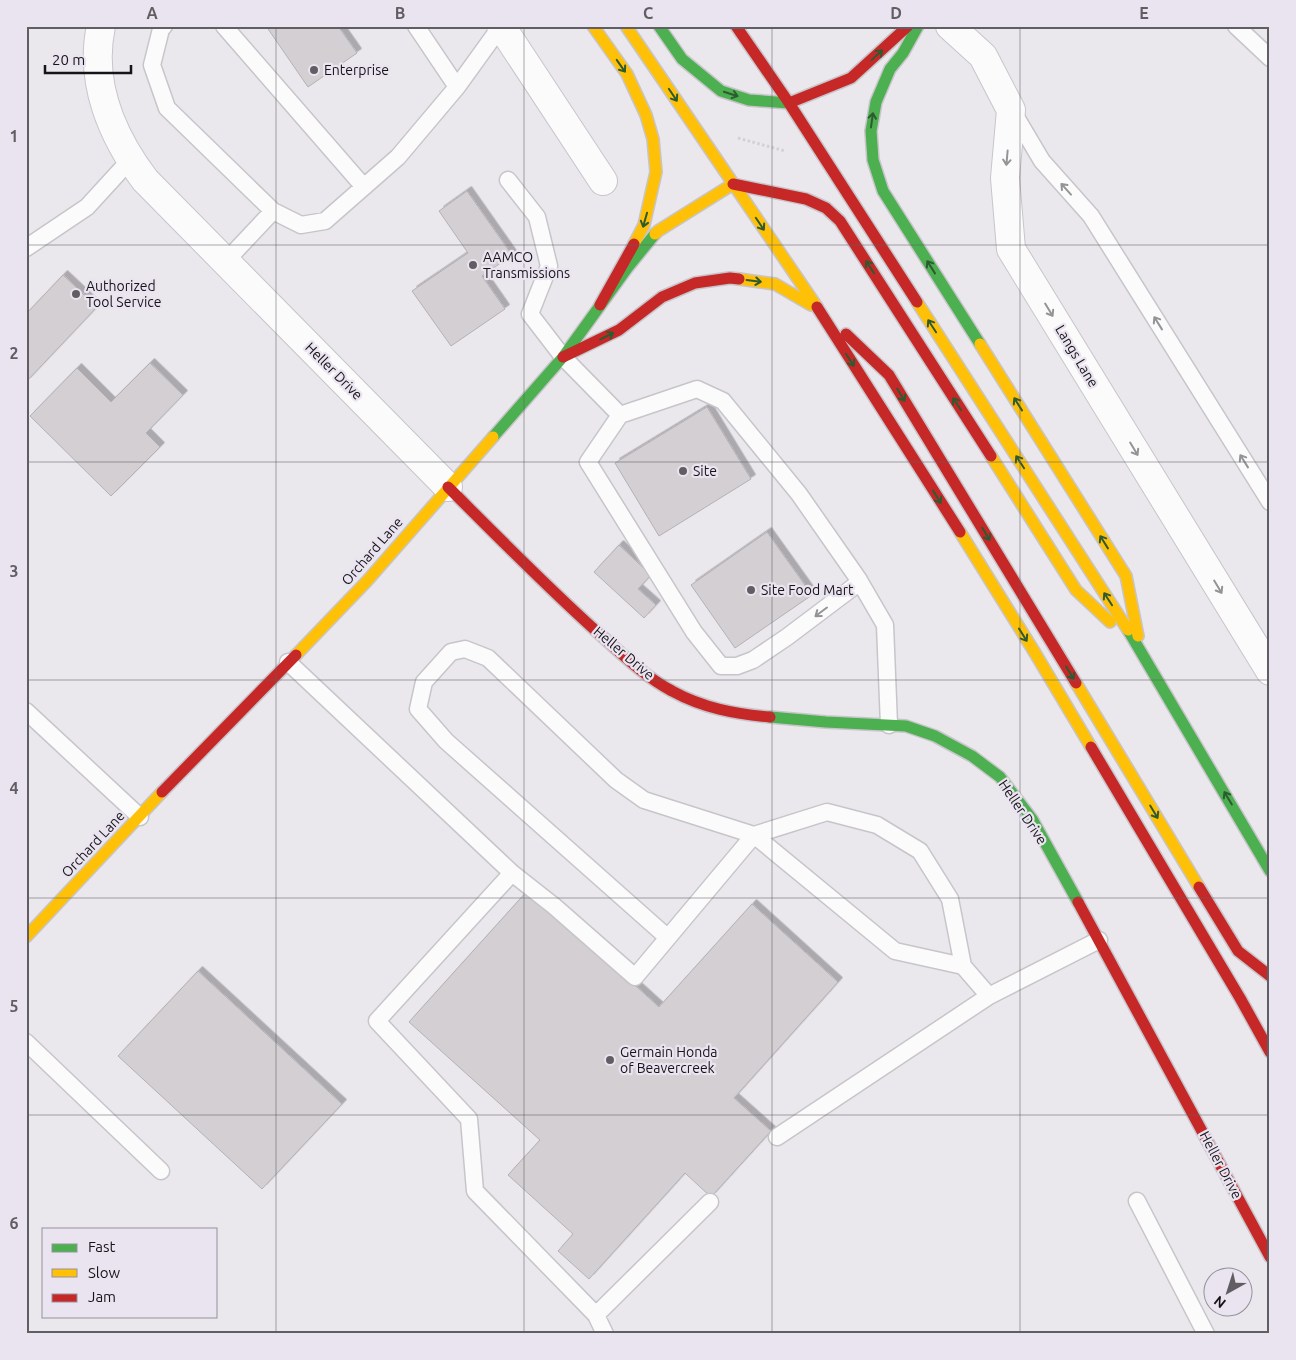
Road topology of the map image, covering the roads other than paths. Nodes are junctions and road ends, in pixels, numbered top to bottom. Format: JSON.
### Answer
{"nodes":[{"id":1,"x":101,"y":26,"type":"edge"},
{"id":2,"x":164,"y":26,"type":"edge"},
{"id":3,"x":224,"y":26,"type":"edge"},
{"id":4,"x":416,"y":26,"type":"edge"},
{"id":5,"x":501,"y":26,"type":"edge"},
{"id":6,"x":593,"y":26,"type":"edge"},
{"id":7,"x":626,"y":26,"type":"edge"},
{"id":8,"x":659,"y":26,"type":"edge"},
{"id":9,"x":736,"y":26,"type":"edge"},
{"id":10,"x":908,"y":26,"type":"edge"},
{"id":11,"x":918,"y":26,"type":"edge"},
{"id":12,"x":950,"y":26,"type":"edge"},
{"id":13,"x":1236,"y":26,"type":"edge"},
{"id":14,"x":1270,"y":58,"type":"edge"},
{"id":15,"x":457,"y":87,"type":"junction"},
{"id":16,"x":789,"y":103,"type":"junction"},
{"id":17,"x":1011,"y":110,"type":"junction"},
{"id":18,"x":130,"y":160,"type":"junction"},
{"id":19,"x":508,"y":180,"type":"dead end"},
{"id":20,"x":603,"y":181,"type":"dead end"},
{"id":21,"x":733,"y":184,"type":"junction"},
{"id":22,"x":364,"y":187,"type":"junction"},
{"id":23,"x":274,"y":211,"type":"junction"},
{"id":24,"x":26,"y":248,"type":"edge"},
{"id":25,"x":226,"y":261,"type":"junction"},
{"id":26,"x":600,"y":305,"type":"junction"},
{"id":27,"x":819,"y":310,"type":"junction"},
{"id":28,"x":563,"y":357,"type":"junction"},
{"id":29,"x":620,"y":415,"type":"junction"},
{"id":30,"x":448,"y":487,"type":"junction"},
{"id":31,"x":1270,"y":502,"type":"edge"},
{"id":32,"x":860,"y":582,"type":"junction"},
{"id":33,"x":1142,"y":652,"type":"junction"},
{"id":34,"x":288,"y":662,"type":"junction"},
{"id":35,"x":1270,"y":671,"type":"edge"},
{"id":36,"x":26,"y":711,"type":"edge"},
{"id":37,"x":889,"y":725,"type":"junction"},
{"id":38,"x":140,"y":816,"type":"junction"},
{"id":39,"x":1243,"y":824,"type":"junction"},
{"id":40,"x":754,"y":835,"type":"junction"},
{"id":41,"x":1270,"y":846,"type":"edge"},
{"id":42,"x":1270,"y":871,"type":"edge"},
{"id":43,"x":512,"y":873,"type":"junction"},
{"id":44,"x":26,"y":937,"type":"edge"},
{"id":45,"x":667,"y":937,"type":"junction"},
{"id":46,"x":1099,"y":940,"type":"junction"},
{"id":47,"x":963,"y":966,"type":"junction"},
{"id":48,"x":1270,"y":976,"type":"edge"},
{"id":49,"x":989,"y":996,"type":"junction"},
{"id":50,"x":26,"y":1042,"type":"edge"},
{"id":51,"x":1270,"y":1052,"type":"edge"},
{"id":52,"x":777,"y":1137,"type":"dead end"},
{"id":53,"x":161,"y":1171,"type":"dead end"},
{"id":54,"x":1137,"y":1200,"type":"dead end"},
{"id":55,"x":710,"y":1202,"type":"dead end"},
{"id":56,"x":1270,"y":1257,"type":"edge"},
{"id":57,"x":596,"y":1315,"type":"junction"},
{"id":58,"x":606,"y":1334,"type":"edge"},
{"id":59,"x":1206,"y":1334,"type":"edge"}],
"edges":[{"from":1,"to":18,"type":"street","name":"Heller Drive"},
{"from":2,"to":23,"type":"lane"},
{"from":3,"to":22,"type":"lane"},
{"from":4,"to":15,"type":"lane"},
{"from":5,"to":15,"type":"lane"},
{"from":5,"to":20,"type":"street"},
{"from":6,"to":26,"type":"main road","one_way":true},
{"from":7,"to":21,"type":"main road","one_way":true},
{"from":8,"to":16,"type":"main road","one_way":true},
{"from":9,"to":16,"type":"main road"},
{"from":16,"to":10,"type":"main road","one_way":true},
{"from":33,"to":11,"type":"main road","one_way":true},
{"from":12,"to":17,"type":"street"},
{"from":13,"to":14,"type":"lane"},
{"from":15,"to":22,"type":"lane"},
{"from":33,"to":16,"type":"main road","one_way":true},
{"from":31,"to":17,"type":"lane","one_way":true},
{"from":17,"to":35,"type":"street","name":"Langs Lane","one_way":true},
{"from":18,"to":24,"type":"lane"},
{"from":18,"to":25,"type":"street","name":"Heller Drive"},
{"from":19,"to":28,"type":"lane"},
{"from":21,"to":26,"type":"main road","name":"Orchard Lane"},
{"from":21,"to":27,"type":"main road","one_way":true},
{"from":33,"to":21,"type":"main road","one_way":true},
{"from":22,"to":23,"type":"lane"},
{"from":23,"to":25,"type":"lane"},
{"from":25,"to":30,"type":"street","name":"Heller Drive"},
{"from":26,"to":28,"type":"main road","name":"Orchard Lane"},
{"from":28,"to":27,"type":"main road","one_way":true},
{"from":27,"to":48,"type":"main road","one_way":true},
{"from":27,"to":51,"type":"main road","one_way":true},
{"from":28,"to":29,"type":"lane"},
{"from":28,"to":30,"type":"main road","name":"Orchard Lane"},
{"from":29,"to":32,"type":"lane"},
{"from":32,"to":29,"type":"lane","one_way":true},
{"from":30,"to":34,"type":"main road","name":"Orchard Lane"},
{"from":30,"to":37,"type":"main road","name":"Heller Drive"},
{"from":32,"to":37,"type":"lane"},
{"from":39,"to":33,"type":"main road","one_way":true},
{"from":34,"to":38,"type":"main road","name":"Orchard Lane"},
{"from":34,"to":43,"type":"lane"},
{"from":36,"to":38,"type":"lane"},
{"from":37,"to":46,"type":"main road","name":"Heller Drive"},
{"from":38,"to":44,"type":"main road","name":"Orchard Lane"},
{"from":39,"to":41,"type":"main road"},
{"from":39,"to":42,"type":"main road"},
{"from":40,"to":45,"type":"lane"},
{"from":40,"to":45,"type":"lane"},
{"from":40,"to":47,"type":"lane"},
{"from":40,"to":47,"type":"lane"},
{"from":43,"to":45,"type":"lane"},
{"from":43,"to":57,"type":"lane"},
{"from":46,"to":49,"type":"lane"},
{"from":46,"to":56,"type":"main road","name":"Heller Drive"},
{"from":47,"to":49,"type":"lane"},
{"from":49,"to":52,"type":"lane"},
{"from":50,"to":53,"type":"lane"},
{"from":54,"to":59,"type":"lane"},
{"from":55,"to":57,"type":"lane"},
{"from":57,"to":58,"type":"lane"}]}
